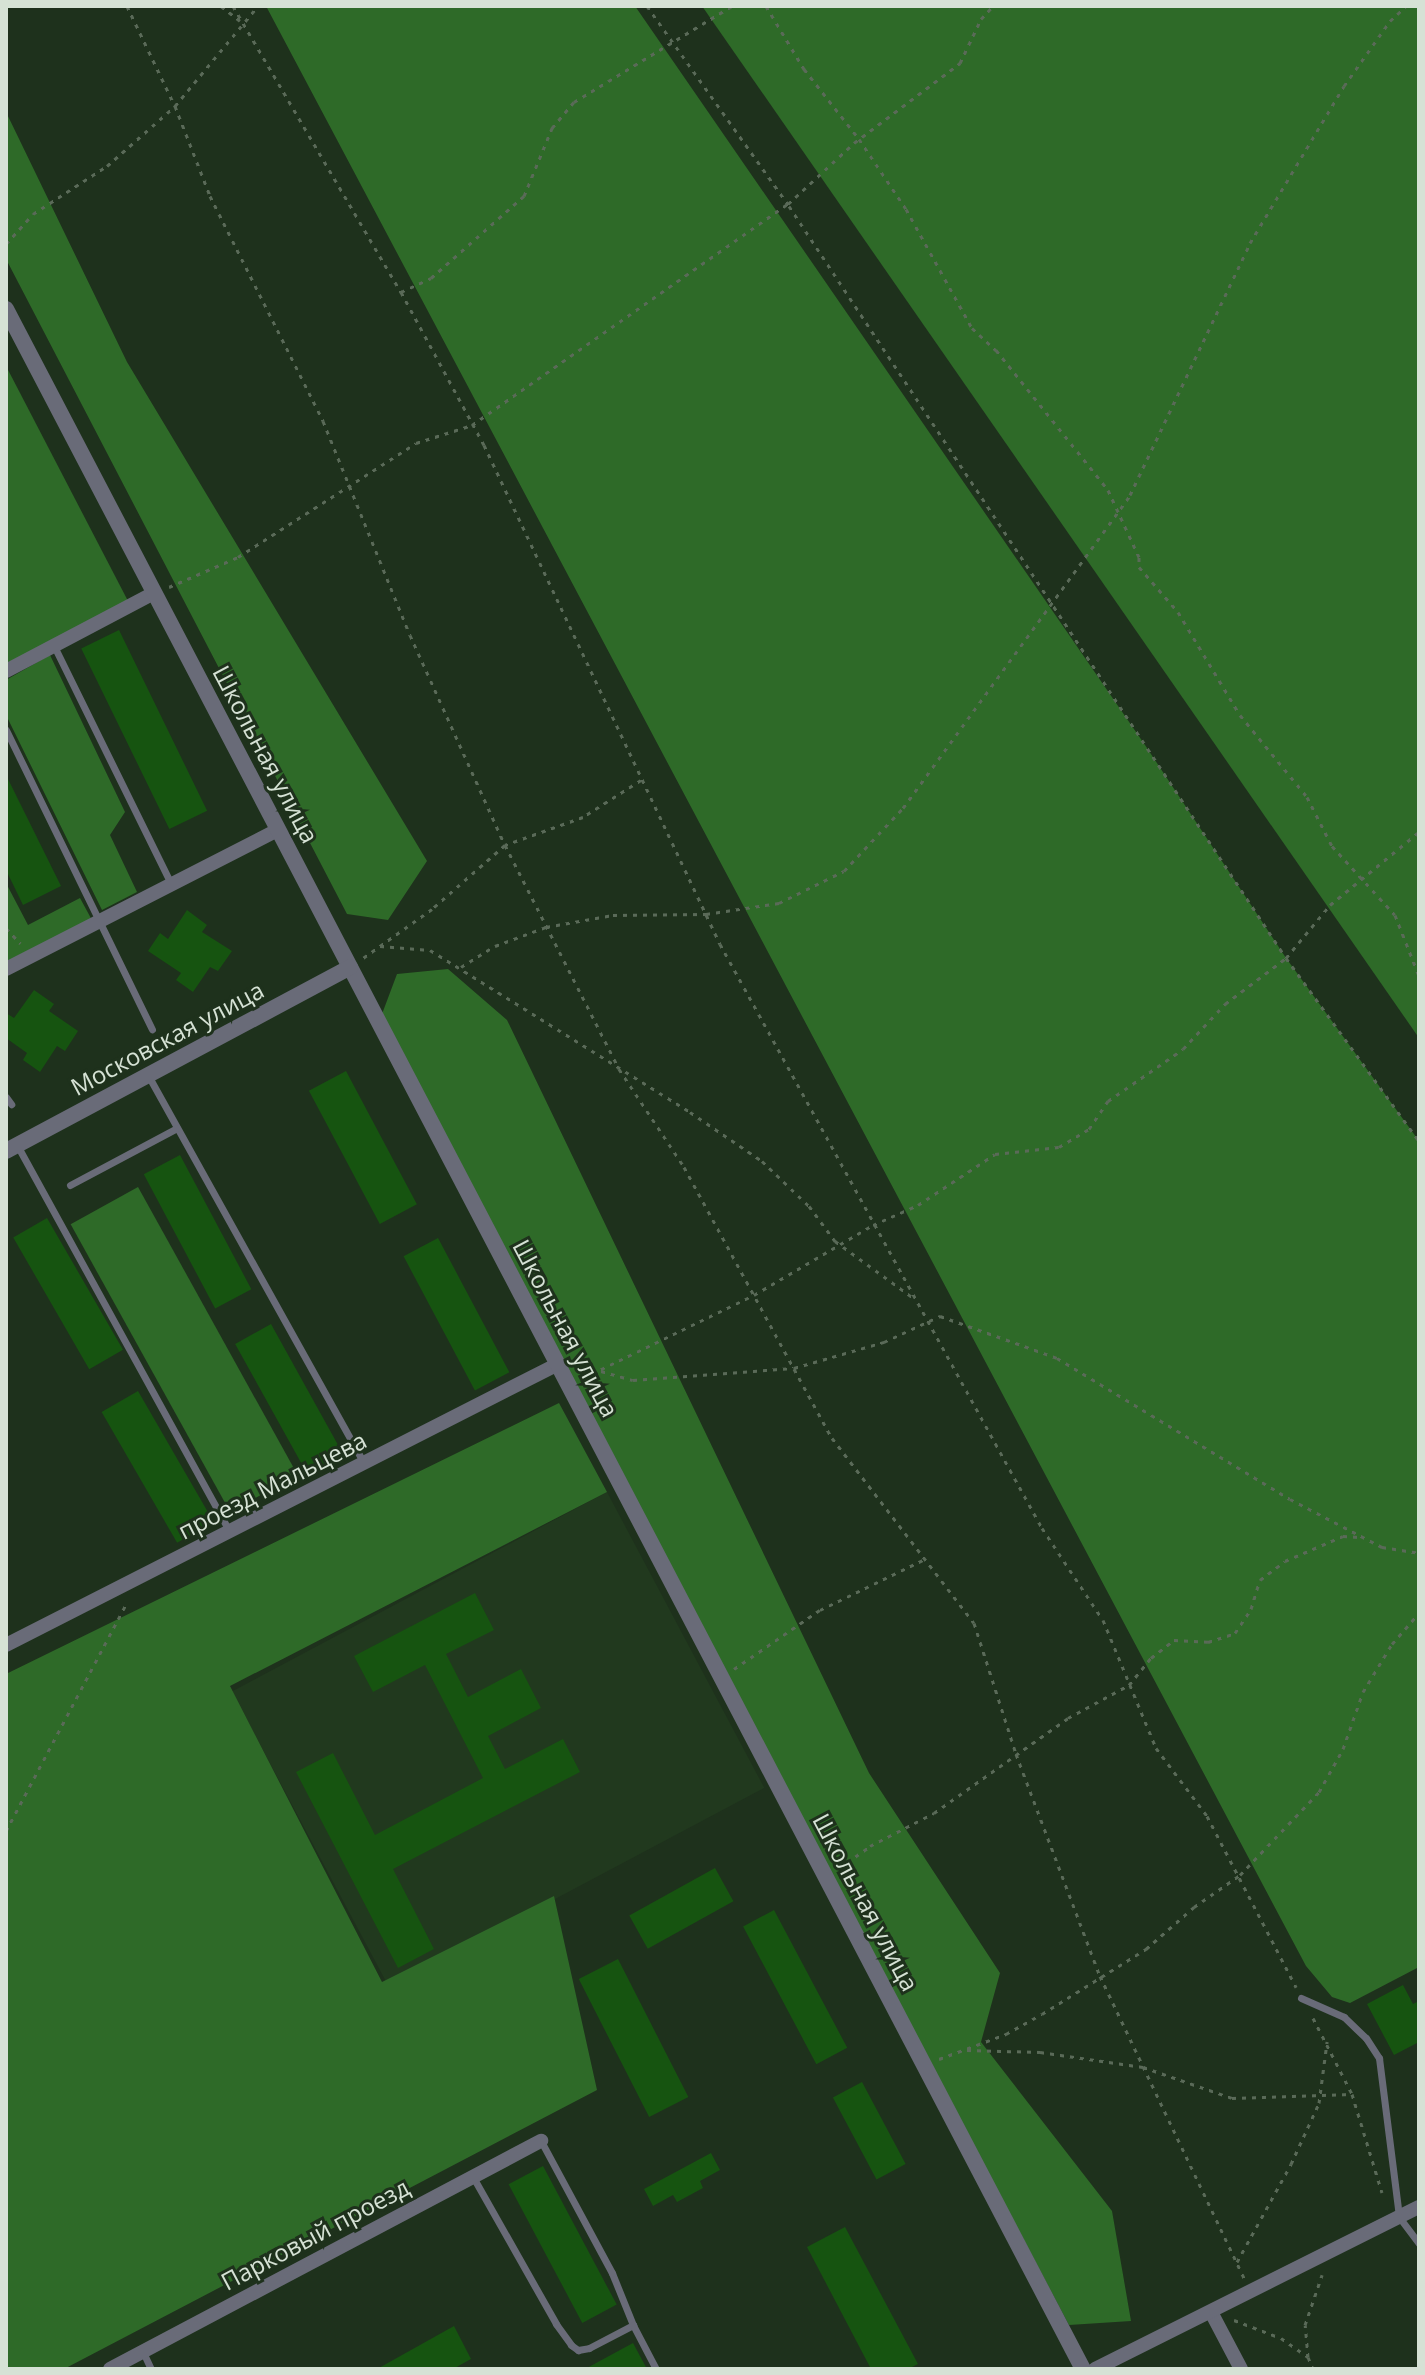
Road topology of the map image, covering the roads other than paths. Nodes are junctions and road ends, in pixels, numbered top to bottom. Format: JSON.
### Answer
{"nodes":[{"id":1,"x":6,"y":309,"type":"edge"},
{"id":2,"x":154,"y":593,"type":"junction"},
{"id":3,"x":54,"y":646,"type":"junction"},
{"id":4,"x":6,"y":671,"type":"edge"},
{"id":5,"x":6,"y":730,"type":"edge"},
{"id":6,"x":278,"y":830,"type":"junction"},
{"id":7,"x":171,"y":885,"type":"junction"},
{"id":8,"x":100,"y":921,"type":"junction"},
{"id":9,"x":350,"y":967,"type":"junction"},
{"id":10,"x":6,"y":969,"type":"edge"},
{"id":11,"x":152,"y":1029,"type":"dead end"},
{"id":12,"x":148,"y":1075,"type":"junction"},
{"id":13,"x":177,"y":1128,"type":"junction"},
{"id":14,"x":12,"y":1148,"type":"edge"},
{"id":15,"x":70,"y":1185,"type":"dead end"},
{"id":16,"x":558,"y":1364,"type":"junction"},
{"id":17,"x":364,"y":1463,"type":"junction"},
{"id":18,"x":230,"y":1532,"type":"junction"},
{"id":19,"x":6,"y":1645,"type":"edge"},
{"id":20,"x":1301,"y":1998,"type":"road end"},
{"id":21,"x":541,"y":2141,"type":"joint"},
{"id":22,"x":472,"y":2175,"type":"junction"},
{"id":23,"x":1419,"y":2207,"type":"edge"},
{"id":24,"x":1399,"y":2217,"type":"junction"},
{"id":25,"x":1419,"y":2244,"type":"edge"},
{"id":26,"x":1211,"y":2312,"type":"junction"},
{"id":27,"x":633,"y":2325,"type":"junction"},
{"id":28,"x":143,"y":2352,"type":"junction"},
{"id":29,"x":110,"y":2369,"type":"edge"},
{"id":30,"x":151,"y":2369,"type":"edge"},
{"id":31,"x":656,"y":2369,"type":"edge"},
{"id":32,"x":1083,"y":2369,"type":"edge"},
{"id":33,"x":1095,"y":2369,"type":"edge"},
{"id":34,"x":1241,"y":2369,"type":"edge"}],
"edges":[{"from":1,"to":2,"type":"street","name":"Школьная улица"},
{"from":2,"to":3,"type":"street"},
{"from":2,"to":6,"type":"street","name":"Школьная улица"},
{"from":3,"to":4,"type":"street"},
{"from":3,"to":7,"type":"lane"},
{"from":5,"to":8,"type":"lane"},
{"from":6,"to":7,"type":"street"},
{"from":6,"to":9,"type":"street","name":"Школьная улица"},
{"from":7,"to":8,"type":"street"},
{"from":8,"to":10,"type":"street"},
{"from":8,"to":11,"type":"lane"},
{"from":9,"to":12,"type":"street","name":"Московская улица"},
{"from":9,"to":16,"type":"street","name":"Школьная улица"},
{"from":12,"to":13,"type":"lane"},
{"from":12,"to":14,"type":"street","name":"Московская улица"},
{"from":13,"to":15,"type":"lane"},
{"from":13,"to":17,"type":"lane"},
{"from":14,"to":18,"type":"lane"},
{"from":16,"to":17,"type":"street","name":"проезд Мальцева"},
{"from":16,"to":32,"type":"street","name":"Школьная улица"},
{"from":17,"to":18,"type":"street","name":"проезд Мальцева"},
{"from":18,"to":19,"type":"street","name":"проезд Мальцева"},
{"from":20,"to":24,"type":"lane"},
{"from":21,"to":22,"type":"street","name":"Парковый проезд"},
{"from":21,"to":27,"type":"lane"},
{"from":22,"to":27,"type":"lane"},
{"from":22,"to":28,"type":"street","name":"Парковый проезд"},
{"from":23,"to":24,"type":"street"},
{"from":24,"to":25,"type":"lane"},
{"from":24,"to":26,"type":"street"},
{"from":26,"to":33,"type":"street"},
{"from":26,"to":34,"type":"street"},
{"from":27,"to":31,"type":"lane"},
{"from":28,"to":29,"type":"street","name":"Парковый проезд"},
{"from":28,"to":30,"type":"lane"}]}
